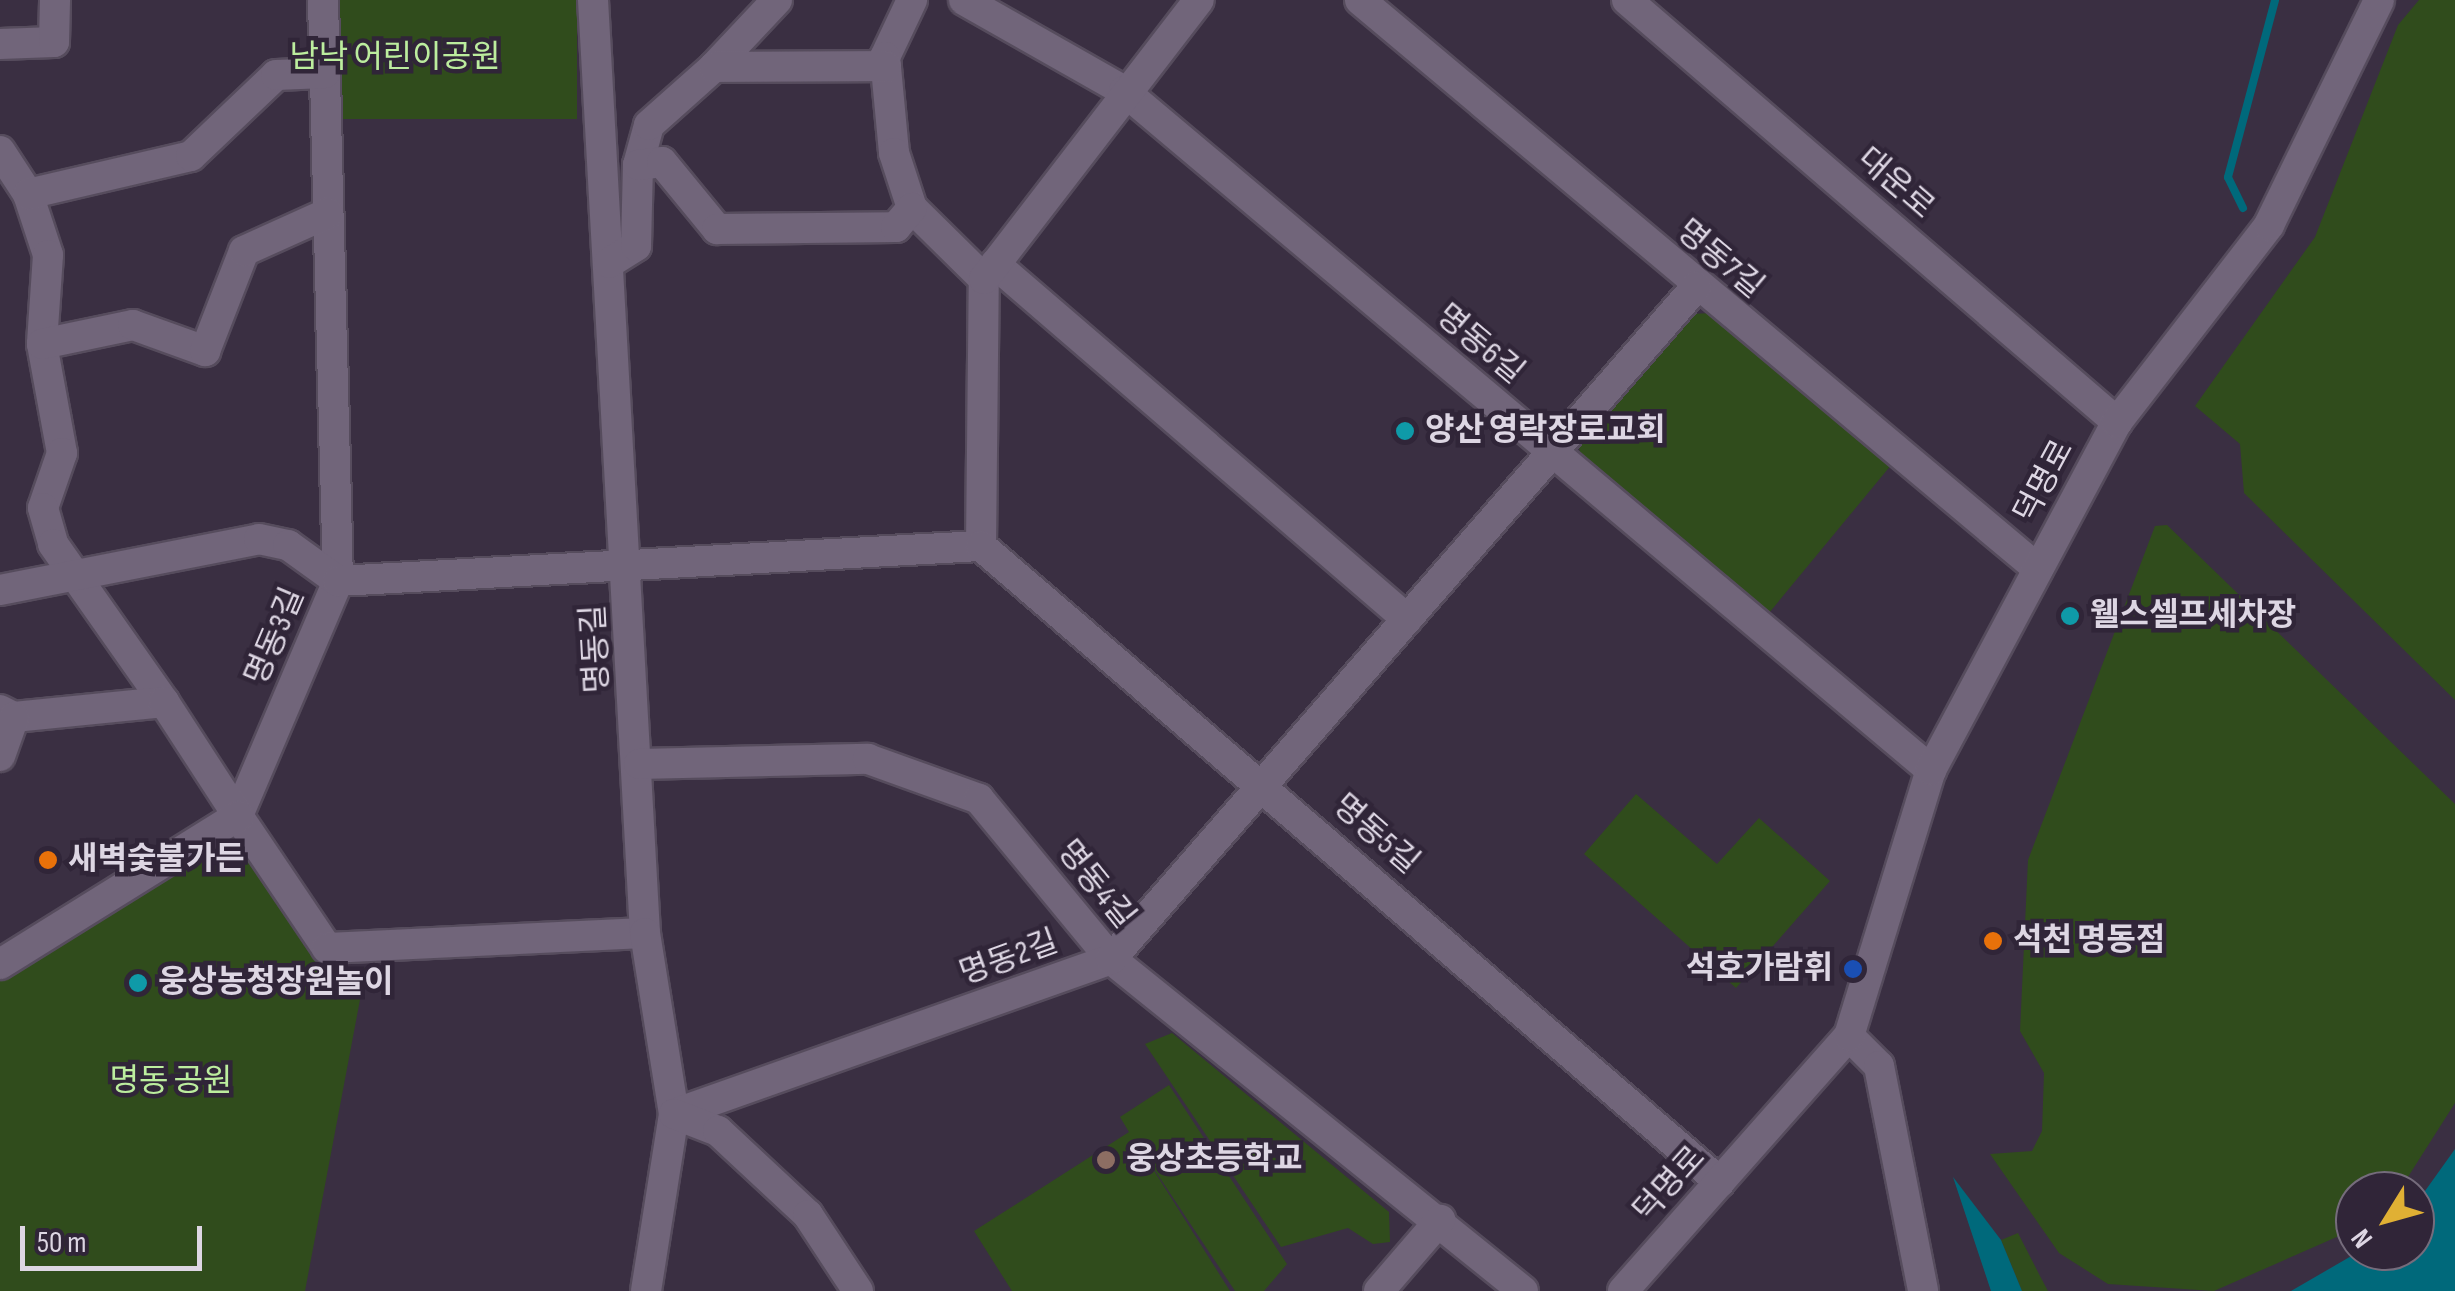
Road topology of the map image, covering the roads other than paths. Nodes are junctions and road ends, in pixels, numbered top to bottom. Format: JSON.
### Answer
{"nodes":[{"id":1,"x":55,"y":0,"type":"edge"},
{"id":2,"x":323,"y":0,"type":"edge"},
{"id":3,"x":593,"y":0,"type":"edge"},
{"id":4,"x":777,"y":0,"type":"edge"},
{"id":5,"x":912,"y":0,"type":"edge"},
{"id":6,"x":964,"y":0,"type":"edge"},
{"id":7,"x":1198,"y":0,"type":"edge"},
{"id":8,"x":1360,"y":0,"type":"edge"},
{"id":9,"x":1627,"y":0,"type":"edge"},
{"id":10,"x":2379,"y":0,"type":"edge"},
{"id":11,"x":0,"y":44,"type":"edge"},
{"id":12,"x":886,"y":66,"type":"junction"},
{"id":13,"x":714,"y":67,"type":"junction"},
{"id":14,"x":325,"y":73,"type":"junction"},
{"id":15,"x":1124,"y":91,"type":"junction"},
{"id":16,"x":0,"y":151,"type":"edge"},
{"id":17,"x":638,"y":165,"type":"junction"},
{"id":18,"x":28,"y":194,"type":"junction"},
{"id":19,"x":912,"y":208,"type":"junction"},
{"id":20,"x":328,"y":213,"type":"junction"},
{"id":21,"x":609,"y":264,"type":"junction"},
{"id":22,"x":989,"y":272,"type":"junction"},
{"id":23,"x":1696,"y":287,"type":"junction"},
{"id":24,"x":42,"y":344,"type":"junction"},
{"id":25,"x":2117,"y":422,"type":"junction"},
{"id":26,"x":1552,"y":453,"type":"junction"},
{"id":27,"x":981,"y":546,"type":"junction"},
{"id":28,"x":627,"y":567,"type":"junction"},
{"id":29,"x":2038,"y":569,"type":"junction"},
{"id":30,"x":76,"y":575,"type":"junction"},
{"id":31,"x":338,"y":580,"type":"junction"},
{"id":32,"x":0,"y":590,"type":"edge"},
{"id":33,"x":1408,"y":618,"type":"junction"},
{"id":34,"x":164,"y":702,"type":"junction"},
{"id":35,"x":7,"y":714,"type":"edge"},
{"id":36,"x":0,"y":756,"type":"edge"},
{"id":37,"x":639,"y":764,"type":"junction"},
{"id":38,"x":1930,"y":770,"type":"junction"},
{"id":39,"x":1263,"y":785,"type":"junction"},
{"id":40,"x":238,"y":816,"type":"junction"},
{"id":41,"x":645,"y":933,"type":"junction"},
{"id":42,"x":1112,"y":959,"type":"junction"},
{"id":43,"x":0,"y":964,"type":"edge"},
{"id":44,"x":1850,"y":1036,"type":"junction"},
{"id":45,"x":674,"y":1114,"type":"junction"},
{"id":46,"x":1720,"y":1182,"type":"junction"},
{"id":47,"x":1440,"y":1220,"type":"junction"},
{"id":48,"x":646,"y":1291,"type":"edge"},
{"id":49,"x":858,"y":1291,"type":"edge"},
{"id":50,"x":1379,"y":1291,"type":"edge"},
{"id":51,"x":1522,"y":1291,"type":"edge"},
{"id":52,"x":1623,"y":1291,"type":"edge"},
{"id":53,"x":1923,"y":1291,"type":"edge"}],
"edges":[{"from":1,"to":11,"type":"street"},
{"from":2,"to":14,"type":"street","name":"명동3길"},
{"from":3,"to":21,"type":"street","name":"명동길"},
{"from":4,"to":13,"type":"street"},
{"from":5,"to":12,"type":"street"},
{"from":6,"to":15,"type":"street","name":"명동6길"},
{"from":7,"to":15,"type":"street"},
{"from":8,"to":23,"type":"street","name":"명동7길"},
{"from":9,"to":25,"type":"street","name":"대운로"},
{"from":10,"to":25,"type":"street","name":"덕명로"},
{"from":12,"to":13,"type":"street"},
{"from":12,"to":19,"type":"street"},
{"from":13,"to":17,"type":"street"},
{"from":14,"to":18,"type":"street"},
{"from":14,"to":20,"type":"street","name":"명동3길"},
{"from":15,"to":22,"type":"street"},
{"from":15,"to":26,"type":"street","name":"명동6길"},
{"from":16,"to":18,"type":"street"},
{"from":17,"to":19,"type":"street"},
{"from":17,"to":21,"type":"street"},
{"from":18,"to":24,"type":"street"},
{"from":19,"to":22,"type":"street"},
{"from":20,"to":24,"type":"street"},
{"from":20,"to":31,"type":"street","name":"명동3길"},
{"from":21,"to":28,"type":"street","name":"명동길"},
{"from":22,"to":27,"type":"street"},
{"from":22,"to":33,"type":"street"},
{"from":23,"to":26,"type":"street","name":"명동2길"},
{"from":23,"to":29,"type":"street","name":"명동7길"},
{"from":24,"to":30,"type":"street"},
{"from":25,"to":29,"type":"street","name":"덕명로"},
{"from":26,"to":33,"type":"street","name":"명동2길"},
{"from":26,"to":38,"type":"street","name":"명동6길"},
{"from":27,"to":28,"type":"street"},
{"from":27,"to":39,"type":"street","name":"명동5길"},
{"from":28,"to":31,"type":"street"},
{"from":28,"to":37,"type":"street","name":"명동길"},
{"from":29,"to":38,"type":"street","name":"덕명로"},
{"from":30,"to":31,"type":"street"},
{"from":30,"to":32,"type":"street"},
{"from":30,"to":34,"type":"street"},
{"from":31,"to":40,"type":"street","name":"명동3길"},
{"from":33,"to":39,"type":"street","name":"명동2길"},
{"from":34,"to":35,"type":"street"},
{"from":34,"to":40,"type":"street"},
{"from":35,"to":36,"type":"street"},
{"from":37,"to":41,"type":"street","name":"명동길"},
{"from":37,"to":42,"type":"street","name":"명동4길"},
{"from":38,"to":44,"type":"street","name":"덕명로"},
{"from":39,"to":42,"type":"street","name":"명동2길"},
{"from":39,"to":46,"type":"street","name":"명동5길"},
{"from":40,"to":41,"type":"street"},
{"from":40,"to":43,"type":"street"},
{"from":41,"to":45,"type":"street","name":"명동길"},
{"from":42,"to":45,"type":"street","name":"명동2길"},
{"from":42,"to":47,"type":"street","name":"명동4길"},
{"from":44,"to":46,"type":"street","name":"덕명로"},
{"from":44,"to":53,"type":"street"},
{"from":45,"to":48,"type":"street","name":"명동길"},
{"from":45,"to":49,"type":"street"},
{"from":46,"to":52,"type":"street","name":"덕명로"},
{"from":47,"to":50,"type":"street"},
{"from":47,"to":51,"type":"street","name":"명동4길"}]}
